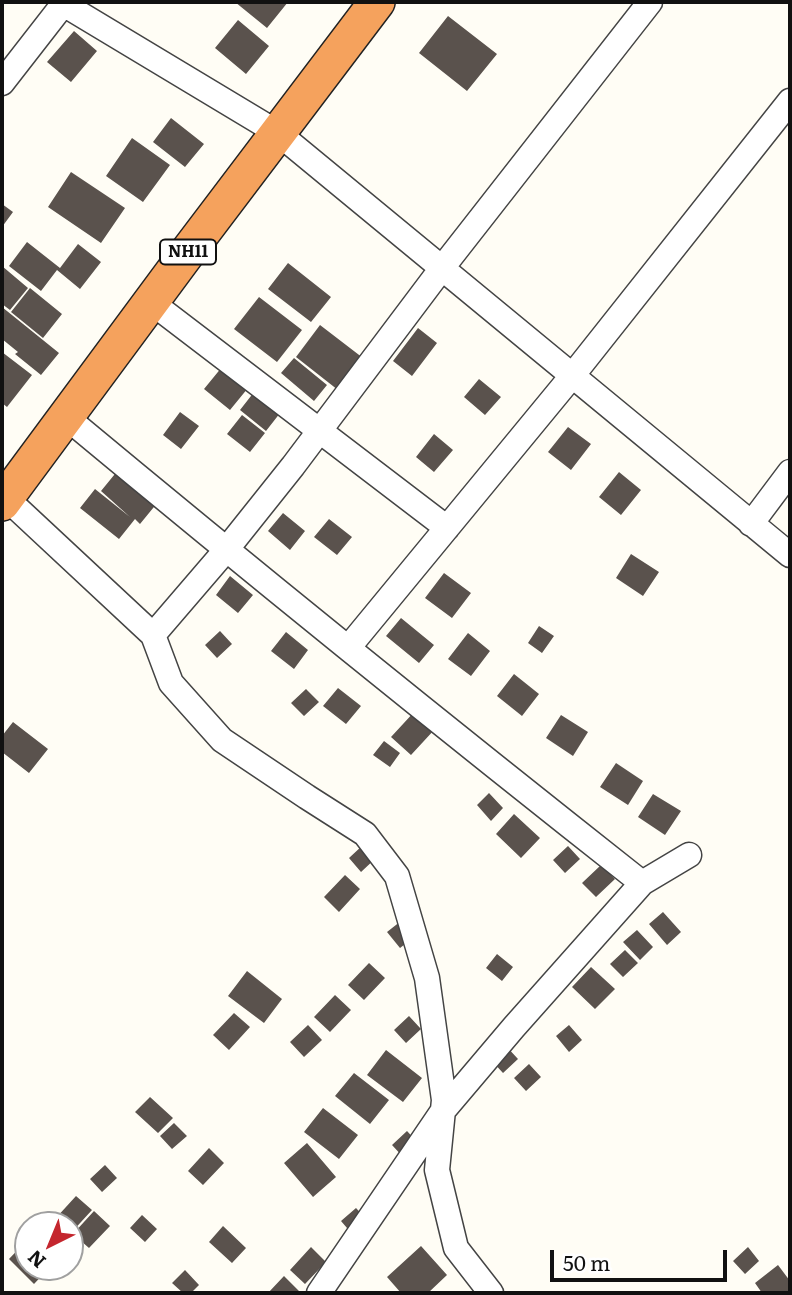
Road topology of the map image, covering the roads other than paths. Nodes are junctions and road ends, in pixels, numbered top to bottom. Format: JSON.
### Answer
{"nodes":[{"id":1,"x":63,"y":2,"type":"edge"},
{"id":2,"x":377,"y":2,"type":"edge"},
{"id":3,"x":650,"y":2,"type":"edge"},
{"id":4,"x":2,"y":83,"type":"edge"},
{"id":5,"x":790,"y":101,"type":"edge"},
{"id":6,"x":278,"y":133,"type":"junction"},
{"id":7,"x":442,"y":268,"type":"junction"},
{"id":8,"x":151,"y":302,"type":"junction"},
{"id":9,"x":572,"y":376,"type":"junction"},
{"id":10,"x":66,"y":417,"type":"junction"},
{"id":11,"x":319,"y":430,"type":"junction"},
{"id":12,"x":790,"y":472,"type":"edge"},
{"id":13,"x":4,"y":500,"type":"edge"},
{"id":14,"x":751,"y":524,"type":"junction"},
{"id":15,"x":447,"y":528,"type":"junction"},
{"id":16,"x":226,"y":550,"type":"junction"},
{"id":17,"x":790,"y":555,"type":"edge"},
{"id":18,"x":153,"y":635,"type":"junction"},
{"id":19,"x":348,"y":648,"type":"junction"},
{"id":20,"x":689,"y":855,"type":"dead end"},
{"id":21,"x":642,"y":883,"type":"junction"},
{"id":22,"x":442,"y":1112,"type":"junction"},
{"id":23,"x":319,"y":1293,"type":"edge"},
{"id":24,"x":491,"y":1293,"type":"edge"}],
"edges":[{"from":1,"to":4,"type":"street"},
{"from":1,"to":6,"type":"street"},
{"from":2,"to":6,"type":"highway","number":"NH11"},
{"from":3,"to":7,"type":"street"},
{"from":5,"to":9,"type":"street"},
{"from":6,"to":7,"type":"street"},
{"from":6,"to":8,"type":"highway","number":"NH11"},
{"from":7,"to":9,"type":"street"},
{"from":7,"to":11,"type":"street"},
{"from":8,"to":10,"type":"highway","number":"NH11"},
{"from":8,"to":11,"type":"street"},
{"from":9,"to":14,"type":"street"},
{"from":9,"to":15,"type":"street"},
{"from":10,"to":13,"type":"highway","number":"NH11"},
{"from":10,"to":16,"type":"street"},
{"from":11,"to":15,"type":"street"},
{"from":11,"to":16,"type":"street"},
{"from":12,"to":14,"type":"street"},
{"from":13,"to":18,"type":"street"},
{"from":14,"to":17,"type":"street"},
{"from":15,"to":19,"type":"street"},
{"from":16,"to":18,"type":"street"},
{"from":16,"to":19,"type":"street"},
{"from":18,"to":22,"type":"street"},
{"from":19,"to":21,"type":"street"},
{"from":20,"to":21,"type":"street"},
{"from":21,"to":22,"type":"street"},
{"from":22,"to":23,"type":"street"},
{"from":22,"to":24,"type":"street"}]}
